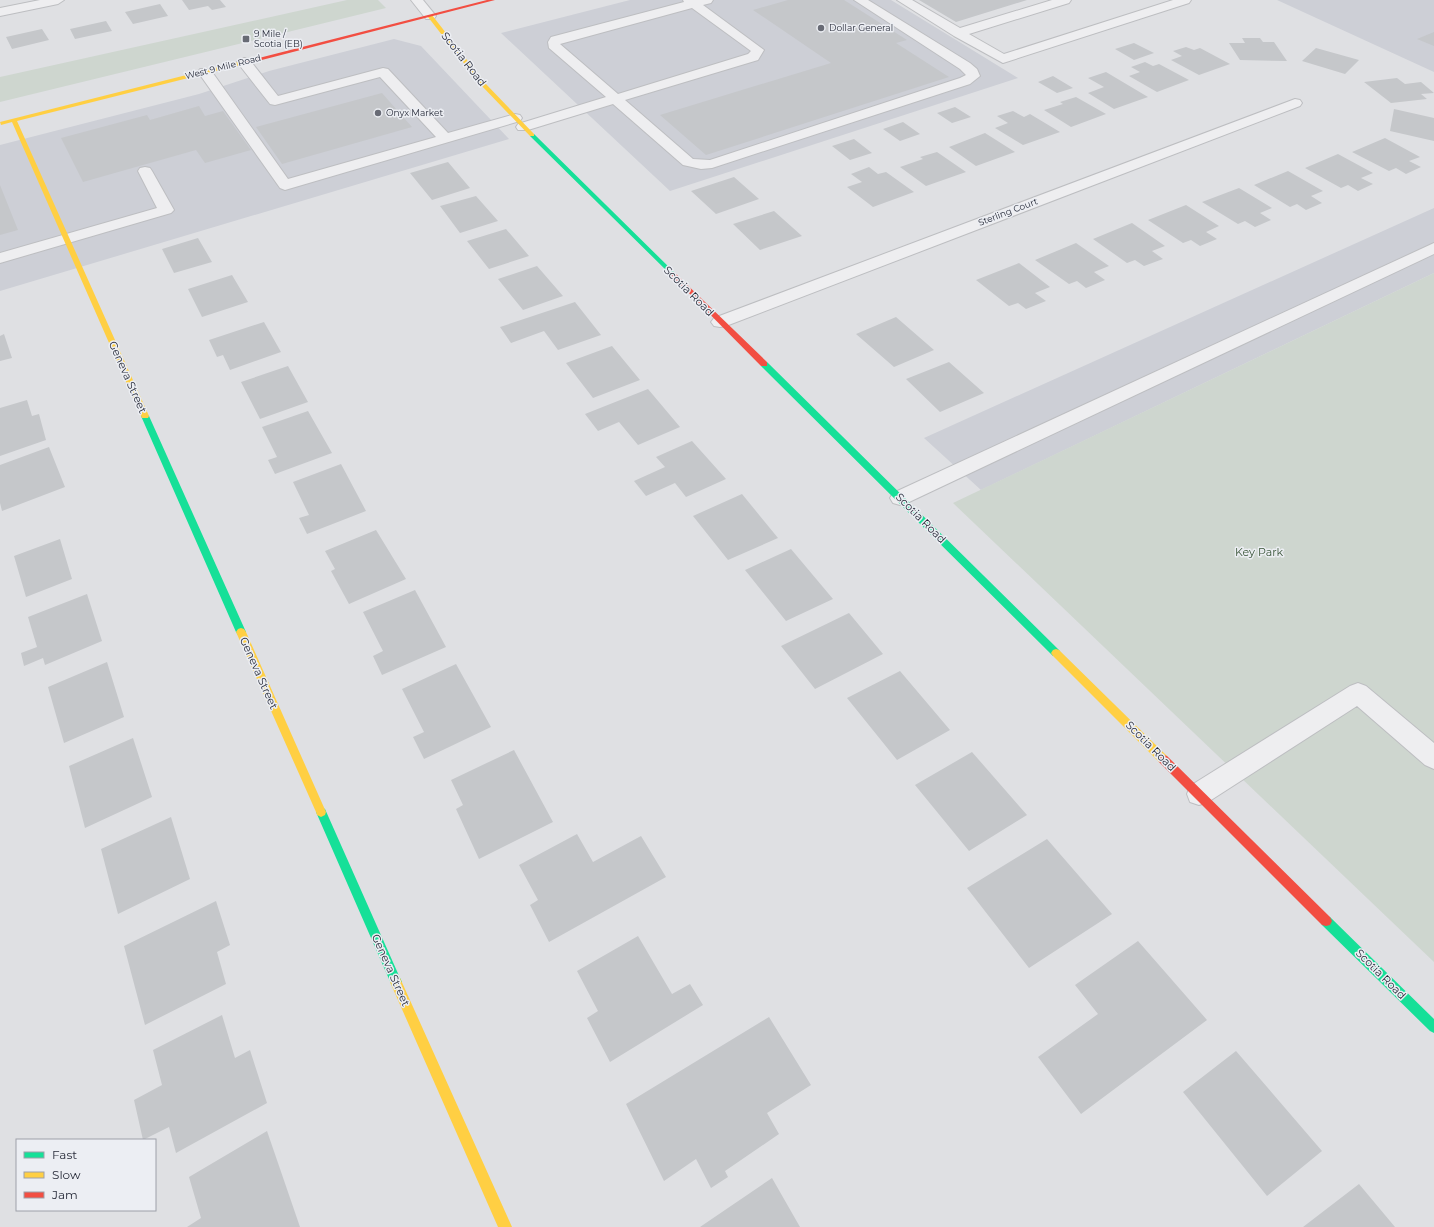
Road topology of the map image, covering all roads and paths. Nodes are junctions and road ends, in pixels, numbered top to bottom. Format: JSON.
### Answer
{"nodes":[{"id":1,"x":58,"y":0,"type":"edge"},
{"id":2,"x":417,"y":0,"type":"edge"},
{"id":3,"x":493,"y":0,"type":"edge"},
{"id":4,"x":707,"y":0,"type":"edge"},
{"id":5,"x":860,"y":0,"type":"edge"},
{"id":6,"x":903,"y":0,"type":"edge"},
{"id":7,"x":1065,"y":0,"type":"edge"},
{"id":8,"x":1185,"y":0,"type":"edge"},
{"id":9,"x":691,"y":2,"type":"edge"},
{"id":10,"x":0,"y":12,"type":"edge"},
{"id":11,"x":430,"y":16,"type":"junction"},
{"id":12,"x":958,"y":33,"type":"junction"},
{"id":13,"x":244,"y":62,"type":"junction"},
{"id":14,"x":205,"y":72,"type":"junction"},
{"id":15,"x":614,"y":99,"type":"junction"},
{"id":16,"x":1295,"y":103,"type":"dead end"},
{"id":17,"x":14,"y":120,"type":"junction"},
{"id":18,"x":519,"y":122,"type":"junction"},
{"id":19,"x":0,"y":123,"type":"edge"},
{"id":20,"x":445,"y":138,"type":"junction"},
{"id":21,"x":145,"y":171,"type":"dead end"},
{"id":22,"x":66,"y":239,"type":"junction"},
{"id":23,"x":1434,"y":248,"type":"edge"},
{"id":24,"x":0,"y":258,"type":"edge"},
{"id":25,"x":720,"y":322,"type":"junction"},
{"id":26,"x":900,"y":498,"type":"junction"},
{"id":27,"x":1434,"y":758,"type":"edge"},
{"id":28,"x":1199,"y":794,"type":"junction"},
{"id":29,"x":1434,"y":1027,"type":"edge"},
{"id":30,"x":505,"y":1227,"type":"edge"}],
"edges":[{"from":1,"to":10,"type":"street"},
{"from":2,"to":11,"type":"street","name":"Scotia Road"},
{"from":3,"to":11,"type":"street","name":"West 9 Mile Road"},
{"from":4,"to":9,"type":"street"},
{"from":5,"to":15,"type":"street"},
{"from":6,"to":12,"type":"street"},
{"from":7,"to":12,"type":"street"},
{"from":8,"to":12,"type":"street"},
{"from":9,"to":15,"type":"street"},
{"from":9,"to":15,"type":"street"},
{"from":11,"to":13,"type":"street","name":"West 9 Mile Road"},
{"from":11,"to":18,"type":"street","name":"Scotia Road"},
{"from":13,"to":14,"type":"street","name":"West 9 Mile Road"},
{"from":13,"to":20,"type":"street"},
{"from":14,"to":17,"type":"street","name":"West 9 Mile Road"},
{"from":14,"to":20,"type":"street"},
{"from":15,"to":18,"type":"street"},
{"from":16,"to":25,"type":"street","name":"Sterling Court"},
{"from":17,"to":19,"type":"street","name":"West 9 Mile Road"},
{"from":17,"to":22,"type":"street","name":"Geneva Street"},
{"from":18,"to":20,"type":"street"},
{"from":18,"to":25,"type":"street","name":"Scotia Road"},
{"from":21,"to":22,"type":"street"},
{"from":22,"to":24,"type":"street"},
{"from":22,"to":30,"type":"street","name":"Geneva Street"},
{"from":23,"to":26,"type":"street"},
{"from":25,"to":26,"type":"street","name":"Scotia Road"},
{"from":26,"to":28,"type":"street","name":"Scotia Road"},
{"from":27,"to":28,"type":"street"},
{"from":28,"to":29,"type":"street","name":"Scotia Road"}]}
